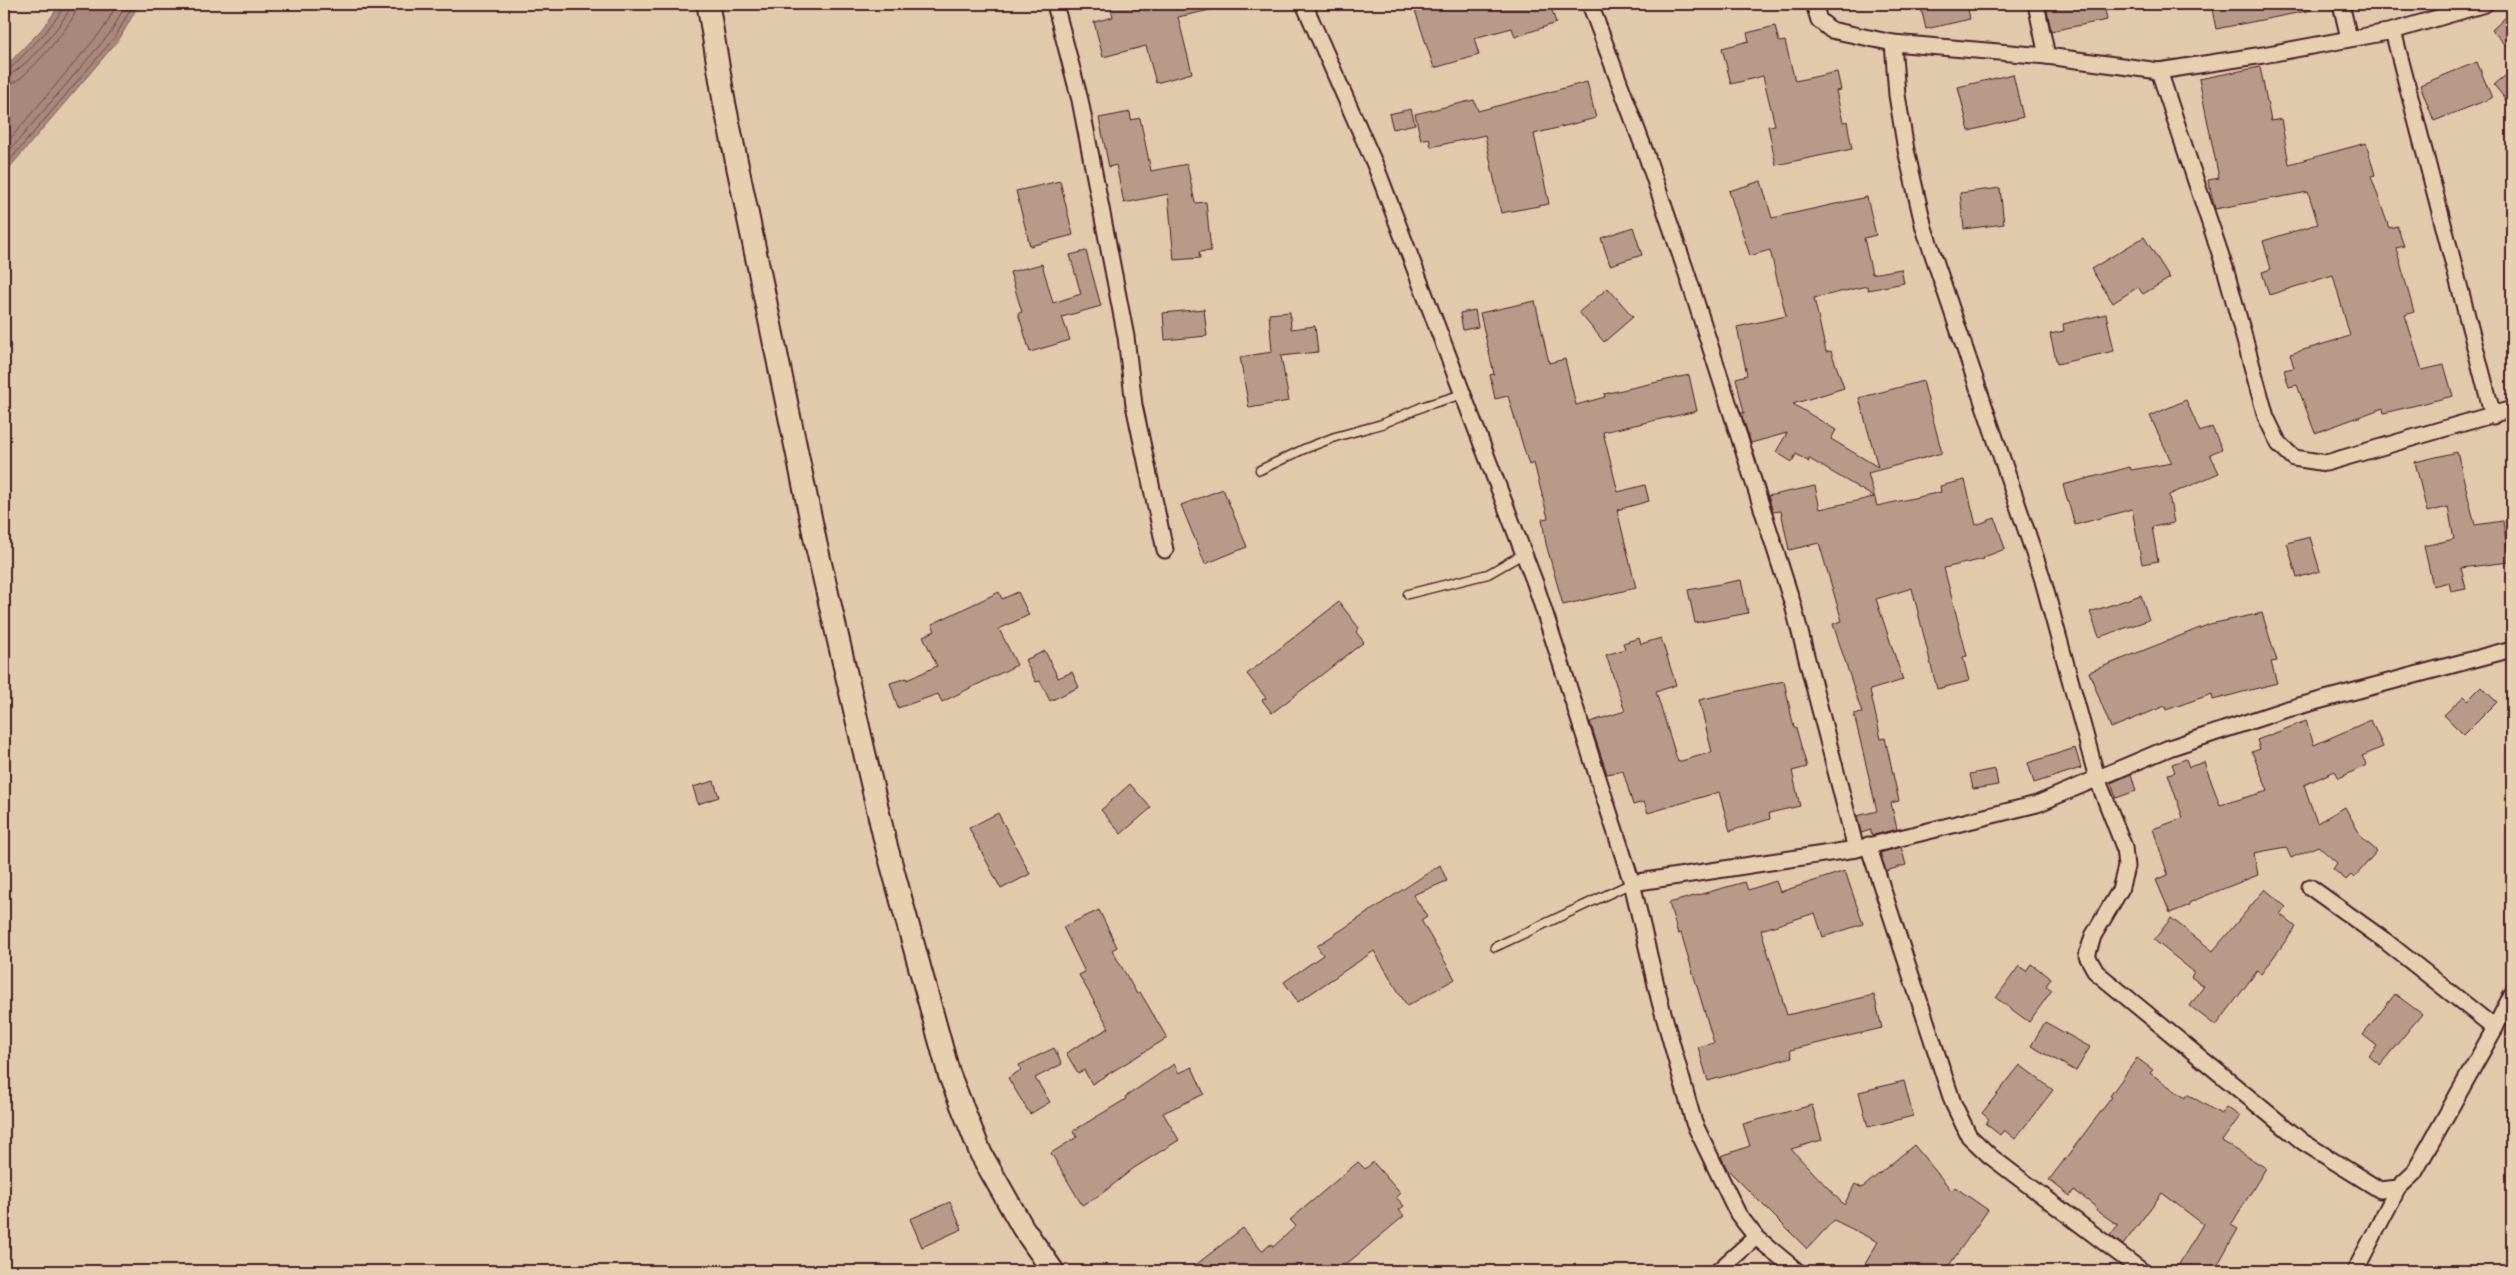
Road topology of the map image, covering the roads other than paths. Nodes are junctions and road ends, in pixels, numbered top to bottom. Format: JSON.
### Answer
{"nodes":[{"id":1,"x":708,"y":4,"type":"edge"},
{"id":2,"x":1055,"y":4,"type":"edge"},
{"id":3,"x":1304,"y":4,"type":"edge"},
{"id":4,"x":1590,"y":4,"type":"edge"},
{"id":5,"x":1814,"y":4,"type":"edge"},
{"id":6,"x":2036,"y":4,"type":"edge"},
{"id":7,"x":2341,"y":4,"type":"edge"},
{"id":8,"x":2485,"y":4,"type":"edge"},
{"id":9,"x":2393,"y":31,"type":"junction"},
{"id":10,"x":2349,"y":38,"type":"junction"},
{"id":11,"x":1893,"y":43,"type":"junction"},
{"id":12,"x":2047,"y":56,"type":"junction"},
{"id":13,"x":2159,"y":71,"type":"junction"},
{"id":14,"x":1463,"y":394,"type":"junction"},
{"id":15,"x":2512,"y":410,"type":"edge"},
{"id":16,"x":2492,"y":416,"type":"junction"},
{"id":17,"x":1260,"y":470,"type":"dead end"},
{"id":18,"x":1165,"y":550,"type":"dead end"},
{"id":19,"x":1523,"y":554,"type":"junction"},
{"id":20,"x":1408,"y":594,"type":"dead end"},
{"id":21,"x":2512,"y":649,"type":"edge"},
{"id":22,"x":2097,"y":778,"type":"junction"},
{"id":23,"x":1862,"y":847,"type":"junction"},
{"id":24,"x":1632,"y":883,"type":"junction"},
{"id":25,"x":2310,"y":888,"type":"dead end"},
{"id":26,"x":1495,"y":947,"type":"dead end"},
{"id":27,"x":2512,"y":994,"type":"edge"},
{"id":28,"x":2495,"y":1028,"type":"junction"},
{"id":29,"x":2398,"y":1188,"type":"junction"},
{"id":30,"x":1756,"y":1237,"type":"junction"},
{"id":31,"x":1053,"y":1271,"type":"edge"},
{"id":32,"x":1718,"y":1271,"type":"edge"},
{"id":33,"x":1797,"y":1271,"type":"edge"},
{"id":34,"x":2142,"y":1271,"type":"edge"},
{"id":35,"x":2354,"y":1271,"type":"edge"}],
"edges":[{"from":1,"to":31,"type":"main road"},
{"from":2,"to":18,"type":"street"},
{"from":3,"to":14,"type":"street"},
{"from":4,"to":23,"type":"street"},
{"from":5,"to":11,"type":"street"},
{"from":6,"to":12,"type":"street"},
{"from":7,"to":10,"type":"street"},
{"from":8,"to":9,"type":"street"},
{"from":9,"to":10,"type":"street"},
{"from":9,"to":16,"type":"street"},
{"from":10,"to":13,"type":"street"},
{"from":11,"to":12,"type":"street"},
{"from":11,"to":22,"type":"street"},
{"from":12,"to":13,"type":"street"},
{"from":13,"to":16,"type":"street"},
{"from":14,"to":17,"type":"lane"},
{"from":14,"to":19,"type":"street"},
{"from":15,"to":16,"type":"street"},
{"from":19,"to":20,"type":"lane"},
{"from":19,"to":24,"type":"street"},
{"from":21,"to":22,"type":"street"},
{"from":22,"to":23,"type":"street"},
{"from":22,"to":29,"type":"street"},
{"from":23,"to":24,"type":"street"},
{"from":23,"to":34,"type":"street"},
{"from":24,"to":26,"type":"lane"},
{"from":24,"to":30,"type":"street"},
{"from":25,"to":28,"type":"street"},
{"from":27,"to":28,"type":"street"},
{"from":28,"to":29,"type":"street"},
{"from":29,"to":35,"type":"street"},
{"from":30,"to":32,"type":"street"},
{"from":30,"to":33,"type":"street"}]}
